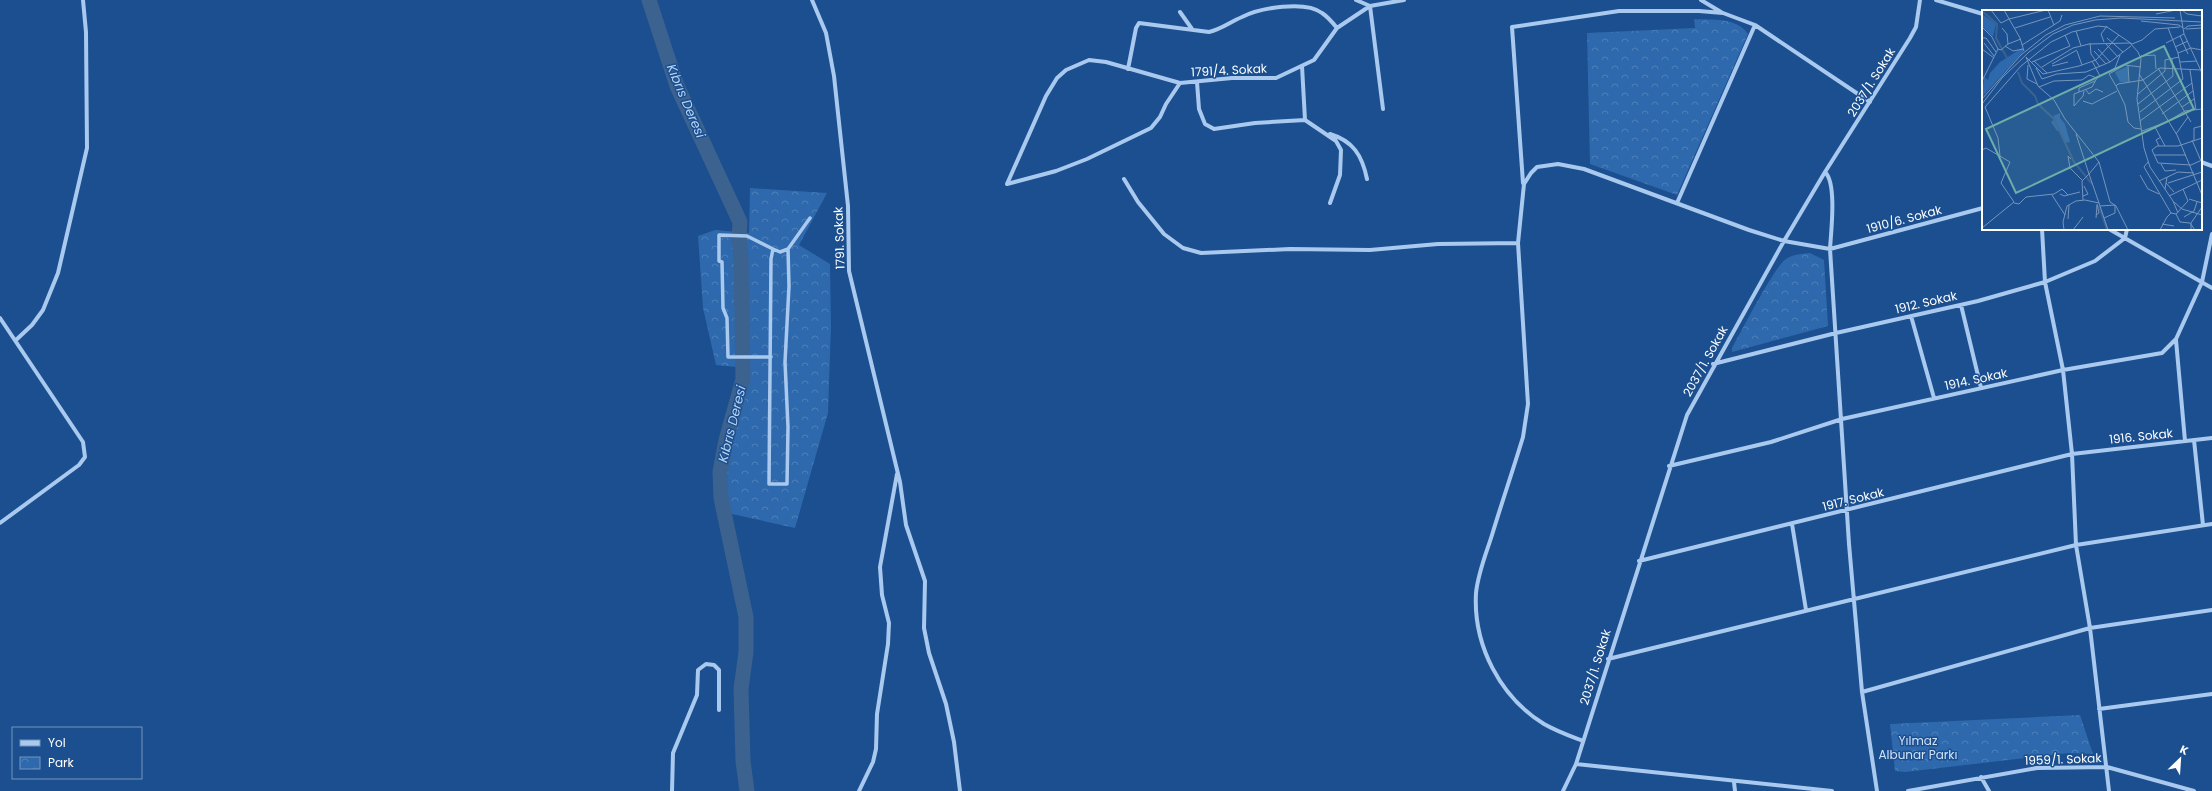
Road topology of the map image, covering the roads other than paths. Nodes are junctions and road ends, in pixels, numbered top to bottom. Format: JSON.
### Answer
{"nodes":[{"id":1,"x":83,"y":0,"type":"edge"},
{"id":2,"x":812,"y":0,"type":"edge"},
{"id":3,"x":1356,"y":0,"type":"edge"},
{"id":4,"x":1404,"y":0,"type":"edge"},
{"id":5,"x":1701,"y":0,"type":"edge"},
{"id":6,"x":1920,"y":0,"type":"edge"},
{"id":7,"x":1936,"y":0,"type":"edge"},
{"id":8,"x":1370,"y":6,"type":"junction"},
{"id":9,"x":1180,"y":12,"type":"dead end"},
{"id":10,"x":1723,"y":13,"type":"junction"},
{"id":11,"x":1982,"y":14,"type":"edge"},
{"id":12,"x":1755,"y":25,"type":"junction"},
{"id":13,"x":1337,"y":28,"type":"junction"},
{"id":14,"x":1192,"y":30,"type":"junction"},
{"id":15,"x":1302,"y":66,"type":"junction"},
{"id":16,"x":1128,"y":69,"type":"junction"},
{"id":17,"x":1197,"y":82,"type":"junction"},
{"id":18,"x":1180,"y":83,"type":"junction"},
{"id":19,"x":1870,"y":102,"type":"junction"},
{"id":20,"x":1383,"y":109,"type":"dead end"},
{"id":21,"x":1305,"y":120,"type":"junction"},
{"id":22,"x":1328,"y":133,"type":"junction"},
{"id":23,"x":2202,"y":162,"type":"edge"},
{"id":24,"x":2212,"y":166,"type":"edge"},
{"id":25,"x":1825,"y":172,"type":"junction"},
{"id":26,"x":1366,"y":178,"type":"dead end"},
{"id":27,"x":1124,"y":179,"type":"dead end"},
{"id":28,"x":1524,"y":184,"type":"junction"},
{"id":29,"x":1330,"y":203,"type":"dead end"},
{"id":30,"x":1677,"y":203,"type":"junction"},
{"id":31,"x":1982,"y":208,"type":"edge"},
{"id":32,"x":810,"y":218,"type":"dead end"},
{"id":33,"x":2042,"y":230,"type":"edge"},
{"id":34,"x":2111,"y":230,"type":"edge"},
{"id":35,"x":2127,"y":230,"type":"edge"},
{"id":36,"x":2212,"y":234,"type":"edge"},
{"id":37,"x":2125,"y":238,"type":"junction"},
{"id":38,"x":1784,"y":241,"type":"junction"},
{"id":39,"x":1518,"y":243,"type":"junction"},
{"id":40,"x":773,"y":249,"type":"junction"},
{"id":41,"x":788,"y":249,"type":"junction"},
{"id":42,"x":1830,"y":249,"type":"junction"},
{"id":43,"x":2045,"y":282,"type":"junction"},
{"id":44,"x":2202,"y":282,"type":"junction"},
{"id":45,"x":2212,"y":288,"type":"edge"},
{"id":46,"x":1961,"y":304,"type":"junction"},
{"id":47,"x":1911,"y":316,"type":"junction"},
{"id":48,"x":0,"y":318,"type":"edge"},
{"id":49,"x":1836,"y":333,"type":"junction"},
{"id":50,"x":2176,"y":339,"type":"junction"},
{"id":51,"x":16,"y":340,"type":"junction"},
{"id":52,"x":771,"y":357,"type":"junction"},
{"id":53,"x":1713,"y":364,"type":"junction"},
{"id":54,"x":2063,"y":370,"type":"junction"},
{"id":55,"x":1981,"y":388,"type":"junction"},
{"id":56,"x":1934,"y":398,"type":"junction"},
{"id":57,"x":1842,"y":418,"type":"junction"},
{"id":58,"x":2212,"y":438,"type":"edge"},
{"id":59,"x":2194,"y":440,"type":"junction"},
{"id":60,"x":2184,"y":441,"type":"junction"},
{"id":61,"x":2072,"y":454,"type":"junction"},
{"id":62,"x":1669,"y":466,"type":"junction"},
{"id":63,"x":897,"y":473,"type":"junction"},
{"id":64,"x":1847,"y":511,"type":"junction"},
{"id":65,"x":0,"y":523,"type":"edge"},
{"id":66,"x":1792,"y":524,"type":"junction"},
{"id":67,"x":2212,"y":524,"type":"edge"},
{"id":68,"x":2203,"y":525,"type":"junction"},
{"id":69,"x":2076,"y":545,"type":"junction"},
{"id":70,"x":1639,"y":560,"type":"junction"},
{"id":71,"x":1854,"y":598,"type":"junction"},
{"id":72,"x":1806,"y":610,"type":"junction"},
{"id":73,"x":2212,"y":610,"type":"edge"},
{"id":74,"x":2090,"y":628,"type":"junction"},
{"id":75,"x":1608,"y":659,"type":"junction"},
{"id":76,"x":1862,"y":692,"type":"junction"},
{"id":77,"x":2212,"y":694,"type":"edge"},
{"id":78,"x":2099,"y":709,"type":"junction"},
{"id":79,"x":719,"y":710,"type":"dead end"},
{"id":80,"x":1583,"y":741,"type":"junction"},
{"id":81,"x":1576,"y":764,"type":"junction"},
{"id":82,"x":2107,"y":767,"type":"junction"},
{"id":83,"x":1981,"y":777,"type":"junction"},
{"id":84,"x":1734,"y":782,"type":"junction"},
{"id":85,"x":672,"y":791,"type":"edge"},
{"id":86,"x":859,"y":791,"type":"edge"},
{"id":87,"x":960,"y":791,"type":"edge"},
{"id":88,"x":1563,"y":791,"type":"edge"},
{"id":89,"x":1735,"y":791,"type":"edge"},
{"id":90,"x":1832,"y":791,"type":"edge"},
{"id":91,"x":1877,"y":791,"type":"edge"},
{"id":92,"x":1908,"y":791,"type":"edge"},
{"id":93,"x":1988,"y":791,"type":"edge"},
{"id":94,"x":2109,"y":791,"type":"edge"},
{"id":95,"x":2194,"y":791,"type":"edge"}],
"edges":[{"from":1,"to":51,"type":"street"},
{"from":2,"to":63,"type":"street","name":"1791. Sokak"},
{"from":3,"to":8,"type":"street"},
{"from":4,"to":8,"type":"street"},
{"from":5,"to":10,"type":"street"},
{"from":6,"to":19,"type":"street","name":"2037/1. Sokak"},
{"from":7,"to":11,"type":"street"},
{"from":8,"to":13,"type":"street","name":"1791/4. Sokak"},
{"from":8,"to":20,"type":"street"},
{"from":9,"to":14,"type":"street"},
{"from":10,"to":12,"type":"street"},
{"from":10,"to":28,"type":"street"},
{"from":12,"to":19,"type":"street"},
{"from":12,"to":30,"type":"street"},
{"from":13,"to":14,"type":"street"},
{"from":13,"to":15,"type":"street","name":"1791/4. Sokak"},
{"from":14,"to":16,"type":"street"},
{"from":15,"to":17,"type":"street","name":"1791/4. Sokak"},
{"from":15,"to":21,"type":"street"},
{"from":16,"to":18,"type":"street","name":"1791/4. Sokak"},
{"from":16,"to":18,"type":"street","name":"1791/4. Sokak"},
{"from":17,"to":18,"type":"street","name":"1791/4. Sokak"},
{"from":17,"to":21,"type":"street"},
{"from":19,"to":25,"type":"street","name":"2037/1. Sokak"},
{"from":21,"to":22,"type":"street"},
{"from":22,"to":26,"type":"street"},
{"from":22,"to":29,"type":"street"},
{"from":23,"to":24,"type":"street"},
{"from":25,"to":38,"type":"street","name":"2037/1. Sokak"},
{"from":25,"to":42,"type":"street"},
{"from":27,"to":39,"type":"street"},
{"from":28,"to":30,"type":"street"},
{"from":28,"to":39,"type":"street"},
{"from":30,"to":38,"type":"street"},
{"from":31,"to":42,"type":"street","name":"1910/6. Sokak"},
{"from":32,"to":41,"type":"street"},
{"from":33,"to":43,"type":"street"},
{"from":34,"to":37,"type":"street"},
{"from":35,"to":37,"type":"street"},
{"from":36,"to":44,"type":"street","name":"1914. Sokak"},
{"from":37,"to":43,"type":"street","name":"1912. Sokak"},
{"from":37,"to":44,"type":"street"},
{"from":38,"to":42,"type":"street"},
{"from":38,"to":53,"type":"street","name":"2037/1. Sokak"},
{"from":39,"to":80,"type":"street"},
{"from":40,"to":41,"type":"street"},
{"from":40,"to":52,"type":"street"},
{"from":40,"to":52,"type":"street"},
{"from":41,"to":52,"type":"street"},
{"from":42,"to":49,"type":"street"},
{"from":43,"to":46,"type":"street","name":"1912. Sokak"},
{"from":43,"to":54,"type":"street"},
{"from":44,"to":45,"type":"street"},
{"from":44,"to":50,"type":"street","name":"1914. Sokak"},
{"from":46,"to":47,"type":"street","name":"1912. Sokak"},
{"from":46,"to":55,"type":"street"},
{"from":47,"to":49,"type":"street","name":"1912. Sokak"},
{"from":47,"to":56,"type":"street"},
{"from":48,"to":51,"type":"street"},
{"from":49,"to":53,"type":"street","name":"1912. Sokak"},
{"from":49,"to":57,"type":"street"},
{"from":50,"to":54,"type":"street","name":"1914. Sokak"},
{"from":50,"to":60,"type":"street"},
{"from":51,"to":65,"type":"street"},
{"from":53,"to":62,"type":"street","name":"2037/1. Sokak"},
{"from":54,"to":55,"type":"street","name":"1914. Sokak"},
{"from":54,"to":61,"type":"street"},
{"from":55,"to":56,"type":"street","name":"1914. Sokak"},
{"from":56,"to":57,"type":"street","name":"1914. Sokak"},
{"from":57,"to":62,"type":"street","name":"1914. Sokak"},
{"from":57,"to":64,"type":"street"},
{"from":58,"to":59,"type":"street","name":"1916. Sokak"},
{"from":59,"to":60,"type":"street","name":"1916. Sokak"},
{"from":59,"to":68,"type":"street"},
{"from":60,"to":61,"type":"street","name":"1916. Sokak"},
{"from":61,"to":64,"type":"street","name":"1917. Sokak"},
{"from":61,"to":69,"type":"street"},
{"from":62,"to":70,"type":"street","name":"2037/1. Sokak"},
{"from":63,"to":86,"type":"street"},
{"from":63,"to":87,"type":"street","name":"1791. Sokak"},
{"from":64,"to":66,"type":"street","name":"1917. Sokak"},
{"from":64,"to":71,"type":"street"},
{"from":66,"to":70,"type":"street","name":"1917. Sokak"},
{"from":66,"to":72,"type":"street"},
{"from":67,"to":68,"type":"street"},
{"from":68,"to":69,"type":"street"},
{"from":69,"to":71,"type":"street"},
{"from":69,"to":74,"type":"street"},
{"from":70,"to":75,"type":"street","name":"2037/1. Sokak"},
{"from":71,"to":72,"type":"street"},
{"from":71,"to":76,"type":"street"},
{"from":72,"to":75,"type":"street"},
{"from":73,"to":74,"type":"street"},
{"from":74,"to":76,"type":"street"},
{"from":74,"to":78,"type":"street"},
{"from":75,"to":80,"type":"street","name":"2037/1. Sokak"},
{"from":76,"to":91,"type":"street"},
{"from":77,"to":78,"type":"street"},
{"from":78,"to":82,"type":"street"},
{"from":79,"to":85,"type":"street"},
{"from":80,"to":81,"type":"street","name":"2037/1. Sokak"},
{"from":81,"to":84,"type":"street"},
{"from":81,"to":88,"type":"street","name":"2037/1. Sokak"},
{"from":82,"to":83,"type":"street","name":"1959/1. Sokak"},
{"from":82,"to":94,"type":"street"},
{"from":82,"to":95,"type":"street","name":"1959/1. Sokak"},
{"from":83,"to":92,"type":"street","name":"1959/1. Sokak"},
{"from":83,"to":93,"type":"street"},
{"from":84,"to":89,"type":"street"},
{"from":84,"to":90,"type":"street"}]}
